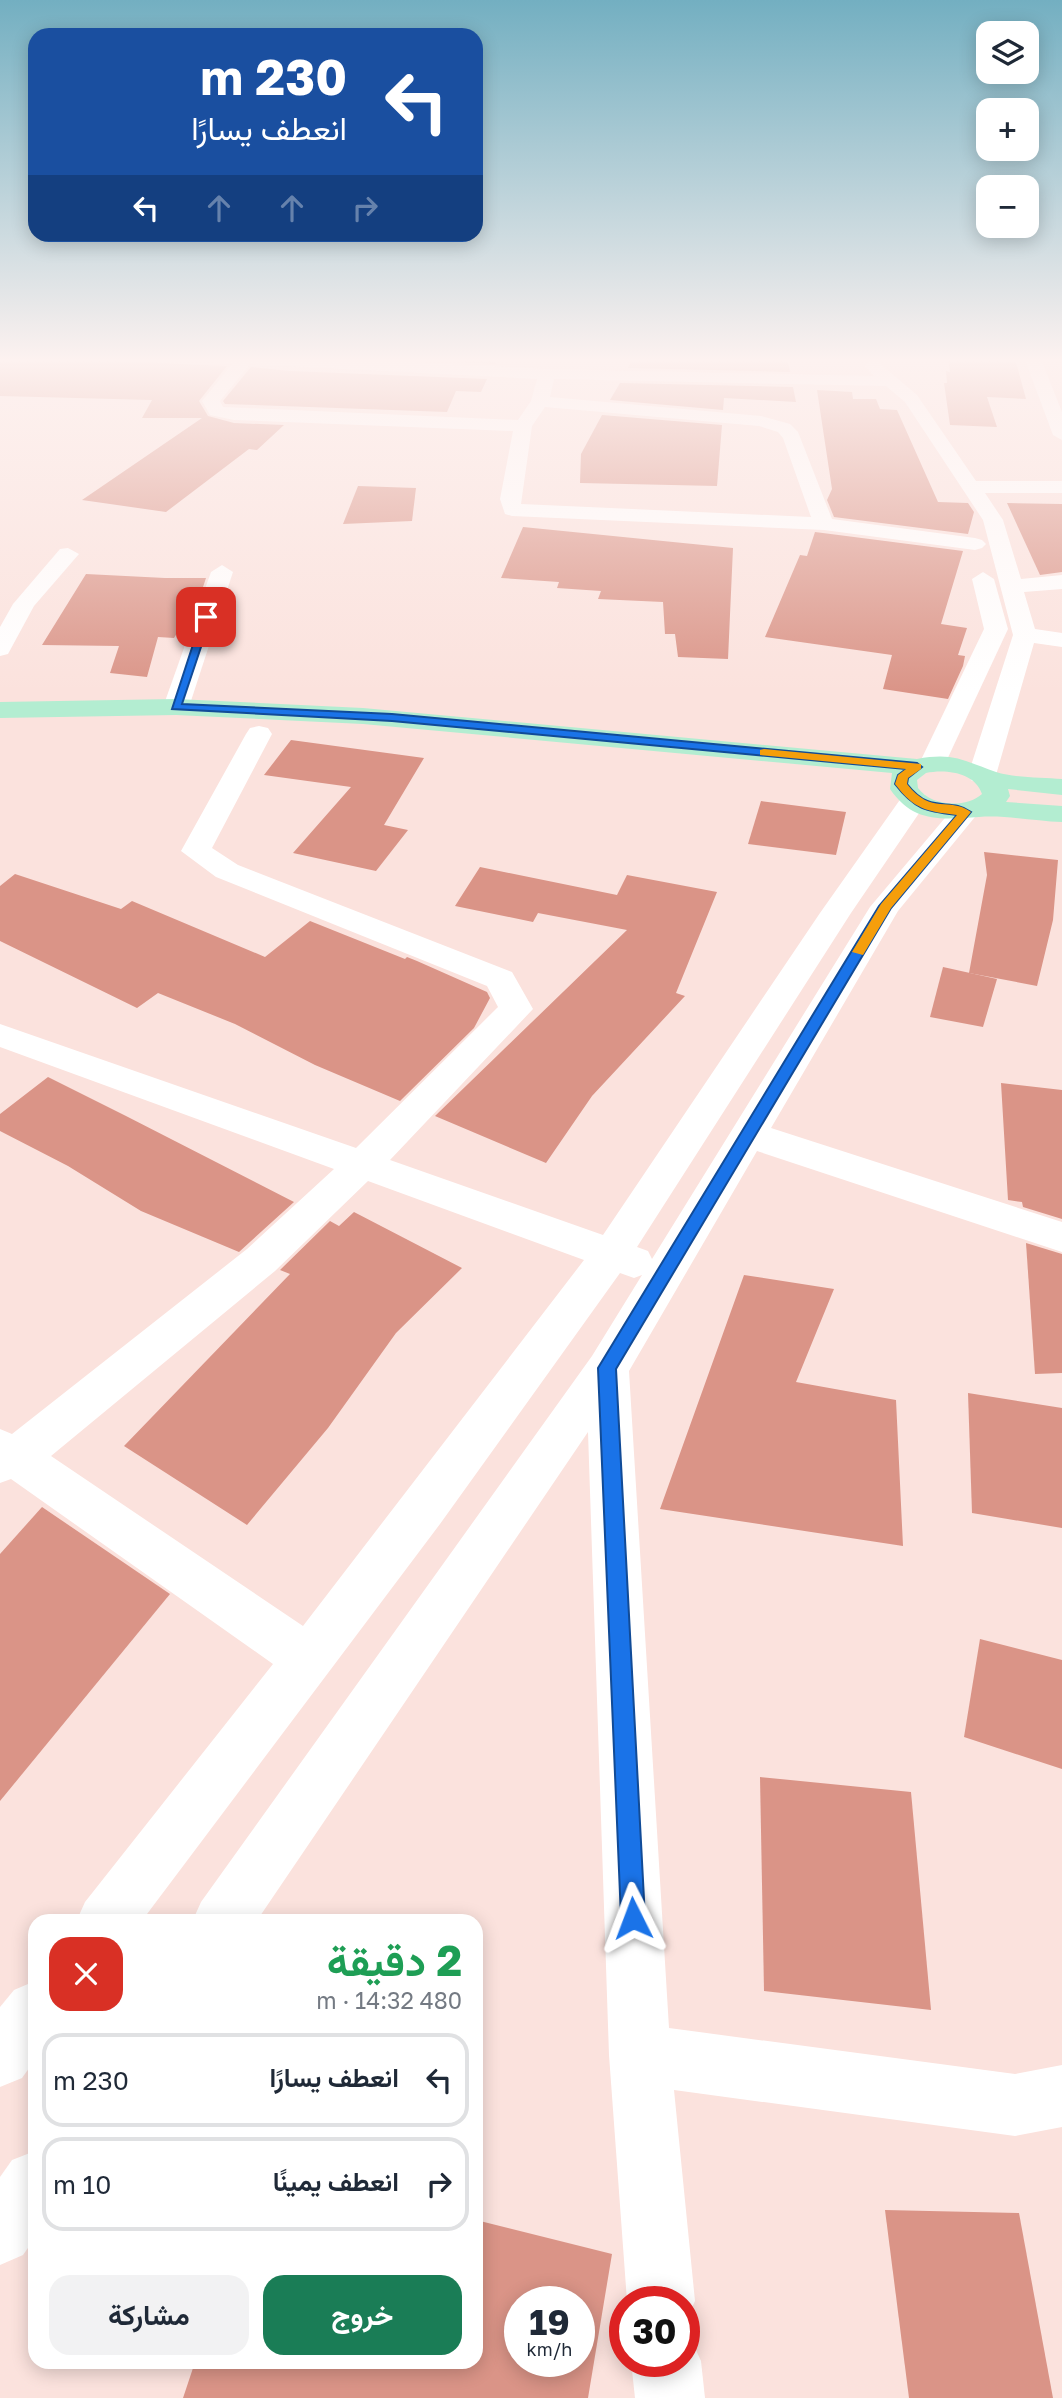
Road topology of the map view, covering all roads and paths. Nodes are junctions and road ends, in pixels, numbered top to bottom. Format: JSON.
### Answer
{"nodes":[{"id":1,"x":515,"y":469,"type":"edge"},
{"id":2,"x":804,"y":469,"type":"edge"},
{"id":3,"x":939,"y":469,"type":"edge"},
{"id":4,"x":958,"y":469,"type":"edge"},
{"id":5,"x":970,"y":487,"type":"junction"},
{"id":6,"x":1062,"y":487,"type":"edge"},
{"id":7,"x":824,"y":524,"type":"junction"},
{"id":8,"x":977,"y":553,"type":"junction"},
{"id":9,"x":68,"y":554,"type":"dead end"},
{"id":10,"x":1005,"y":563,"type":"junction"},
{"id":11,"x":222,"y":572,"type":"dead end"},
{"id":12,"x":1062,"y":582,"type":"edge"},
{"id":13,"x":1011,"y":587,"type":"junction"},
{"id":14,"x":1025,"y":635,"type":"junction"},
{"id":15,"x":1062,"y":640,"type":"edge"},
{"id":16,"x":0,"y":649,"type":"edge"},
{"id":17,"x":176,"y":707,"type":"junction"},
{"id":18,"x":0,"y":710,"type":"edge"},
{"id":19,"x":127,"y":733,"type":"dead end"},
{"id":20,"x":0,"y":734,"type":"edge"},
{"id":21,"x":205,"y":734,"type":"dead end"},
{"id":22,"x":259,"y":734,"type":"junction"},
{"id":23,"x":917,"y":780,"type":"junction"},
{"id":24,"x":1062,"y":787,"type":"edge"},
{"id":25,"x":979,"y":794,"type":"junction"},
{"id":26,"x":1062,"y":814,"type":"edge"},
{"id":27,"x":0,"y":1035,"type":"edge"},
{"id":28,"x":750,"y":1135,"type":"junction"},
{"id":29,"x":362,"y":1165,"type":"junction"},
{"id":30,"x":1062,"y":1237,"type":"edge"},
{"id":31,"x":612,"y":1254,"type":"junction"},
{"id":32,"x":662,"y":1273,"type":"junction"},
{"id":33,"x":607,"y":1368,"type":"junction"},
{"id":34,"x":5,"y":1456,"type":"edge"},
{"id":35,"x":309,"y":1659,"type":"junction"},
{"id":36,"x":111,"y":1914,"type":"edge"},
{"id":37,"x":227,"y":1914,"type":"edge"},
{"id":38,"x":28,"y":2020,"type":"edge"},
{"id":39,"x":640,"y":2055,"type":"junction"},
{"id":40,"x":0,"y":2056,"type":"edge"},
{"id":41,"x":1062,"y":2096,"type":"edge"},
{"id":42,"x":28,"y":2193,"type":"edge"},
{"id":43,"x":0,"y":2232,"type":"edge"},
{"id":44,"x":660,"y":2286,"type":"edge"},
{"id":45,"x":668,"y":2377,"type":"edge"},
{"id":46,"x":670,"y":2398,"type":"edge"}],
"edges":[{"from":1,"to":7,"type":"street"},
{"from":2,"to":7,"type":"street"},
{"from":3,"to":8,"type":"street"},
{"from":4,"to":5,"type":"street"},
{"from":5,"to":6,"type":"street"},
{"from":5,"to":10,"type":"street"},
{"from":7,"to":8,"type":"street"},
{"from":8,"to":10,"type":"street"},
{"from":8,"to":23,"type":"street"},
{"from":9,"to":16,"type":"street"},
{"from":10,"to":13,"type":"street"},
{"from":11,"to":17,"type":"street"},
{"from":12,"to":13,"type":"street"},
{"from":13,"to":14,"type":"street"},
{"from":14,"to":15,"type":"street"},
{"from":14,"to":25,"type":"street"},
{"from":17,"to":18,"type":"main road"},
{"from":17,"to":23,"type":"main road"},
{"from":19,"to":20,"type":"main road"},
{"from":21,"to":22,"type":"main road"},
{"from":22,"to":23,"type":"main road"},
{"from":22,"to":29,"type":"street"},
{"from":23,"to":25,"type":"main road"},
{"from":23,"to":25,"type":"main road"},
{"from":23,"to":31,"type":"street"},
{"from":24,"to":25,"type":"main road"},
{"from":25,"to":26,"type":"main road"},
{"from":25,"to":28,"type":"street"},
{"from":27,"to":29,"type":"street"},
{"from":28,"to":30,"type":"street"},
{"from":28,"to":32,"type":"street"},
{"from":29,"to":31,"type":"street"},
{"from":29,"to":34,"type":"street"},
{"from":31,"to":32,"type":"street"},
{"from":31,"to":35,"type":"street"},
{"from":32,"to":33,"type":"street"},
{"from":33,"to":37,"type":"street"},
{"from":33,"to":39,"type":"street"},
{"from":34,"to":35,"type":"street"},
{"from":35,"to":36,"type":"street"},
{"from":38,"to":40,"type":"street"},
{"from":39,"to":41,"type":"street"},
{"from":39,"to":44,"type":"street"},
{"from":42,"to":43,"type":"street"},
{"from":45,"to":46,"type":"street"}]}
